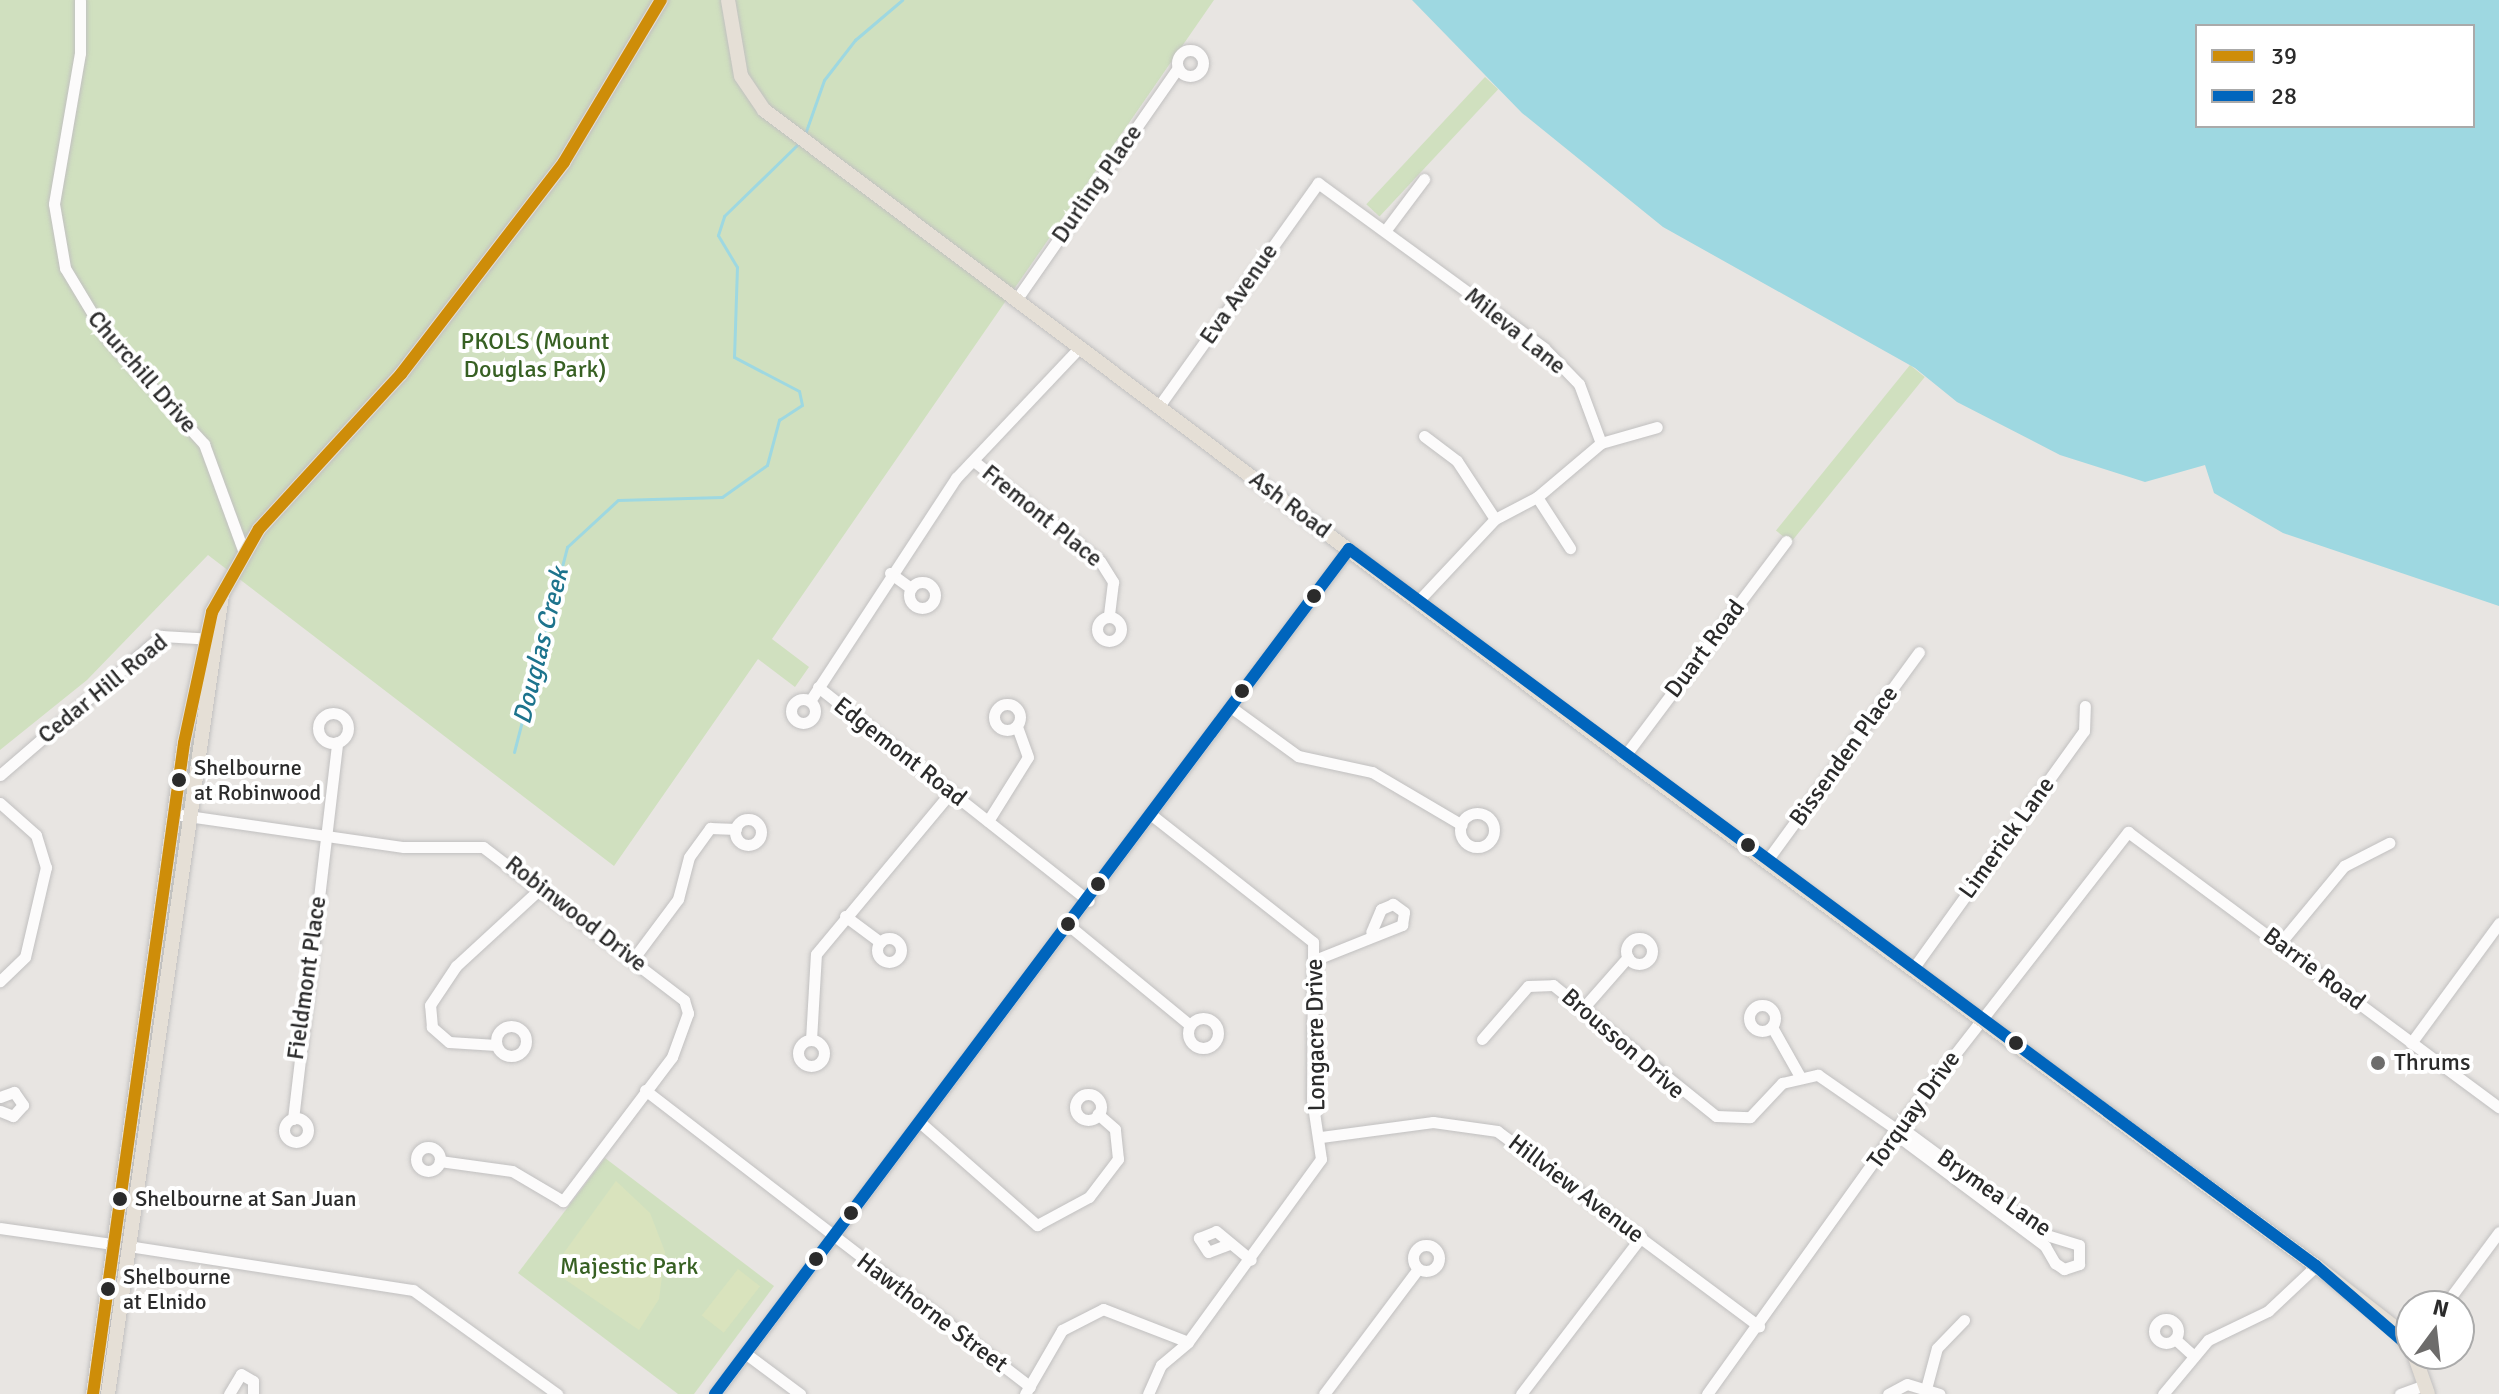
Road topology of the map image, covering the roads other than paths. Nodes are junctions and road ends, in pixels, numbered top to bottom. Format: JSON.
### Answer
{"nodes":[{"id":1,"x":80,"y":0,"type":"edge"},
{"id":2,"x":661,"y":0,"type":"edge"},
{"id":3,"x":728,"y":0,"type":"edge"},
{"id":4,"x":1178,"y":68,"type":"dead end"},
{"id":5,"x":1424,"y":179,"type":"dead end"},
{"id":6,"x":1318,"y":183,"type":"joint"},
{"id":7,"x":1385,"y":231,"type":"junction"},
{"id":8,"x":1016,"y":300,"type":"junction"},
{"id":9,"x":1080,"y":347,"type":"junction"},
{"id":10,"x":1159,"y":406,"type":"junction"},
{"id":11,"x":1657,"y":427,"type":"dead end"},
{"id":12,"x":1424,"y":436,"type":"dead end"},
{"id":13,"x":1601,"y":443,"type":"junction"},
{"id":14,"x":975,"y":462,"type":"junction"},
{"id":15,"x":1537,"y":497,"type":"junction"},
{"id":16,"x":1495,"y":519,"type":"junction"},
{"id":17,"x":1786,"y":541,"type":"dead end"},
{"id":18,"x":1570,"y":548,"type":"dead end"},
{"id":19,"x":1349,"y":549,"type":"junction"},
{"id":20,"x":243,"y":550,"type":"junction"},
{"id":21,"x":890,"y":573,"type":"junction"},
{"id":22,"x":911,"y":588,"type":"dead end"},
{"id":23,"x":1418,"y":601,"type":"junction"},
{"id":24,"x":1109,"y":617,"type":"dead end"},
{"id":25,"x":211,"y":638,"type":"junction"},
{"id":26,"x":1919,"y":652,"type":"dead end"},
{"id":27,"x":818,"y":687,"type":"junction"},
{"id":28,"x":810,"y":701,"type":"dead end"},
{"id":29,"x":2085,"y":706,"type":"dead end"},
{"id":30,"x":1232,"y":708,"type":"junction"},
{"id":31,"x":1017,"y":726,"type":"dead end"},
{"id":32,"x":337,"y":743,"type":"dead end"},
{"id":33,"x":1624,"y":757,"type":"junction"},
{"id":34,"x":0,"y":775,"type":"edge"},
{"id":35,"x":951,"y":792,"type":"junction"},
{"id":36,"x":0,"y":803,"type":"edge"},
{"id":37,"x":181,"y":815,"type":"junction"},
{"id":38,"x":1153,"y":816,"type":"junction"},
{"id":39,"x":988,"y":821,"type":"junction"},
{"id":40,"x":1462,"y":825,"type":"dead end"},
{"id":41,"x":736,"y":829,"type":"dead end"},
{"id":42,"x":2128,"y":832,"type":"joint"},
{"id":43,"x":327,"y":838,"type":"junction"},
{"id":44,"x":2389,"y":843,"type":"dead end"},
{"id":45,"x":1768,"y":859,"type":"junction"},
{"id":46,"x":542,"y":887,"type":"junction"},
{"id":47,"x":1089,"y":901,"type":"junction"},
{"id":48,"x":845,"y":916,"type":"junction"},
{"id":49,"x":2499,"y":923,"type":"edge"},
{"id":50,"x":1067,"y":924,"type":"junction"},
{"id":51,"x":1371,"y":932,"type":"dead end"},
{"id":52,"x":880,"y":942,"type":"dead end"},
{"id":53,"x":2281,"y":942,"type":"junction"},
{"id":54,"x":1628,"y":957,"type":"dead end"},
{"id":55,"x":634,"y":958,"type":"junction"},
{"id":56,"x":1317,"y":959,"type":"junction"},
{"id":57,"x":1915,"y":966,"type":"junction"},
{"id":58,"x":0,"y":981,"type":"edge"},
{"id":59,"x":1585,"y":1006,"type":"junction"},
{"id":60,"x":1983,"y":1017,"type":"junction"},
{"id":61,"x":1190,"y":1025,"type":"dead end"},
{"id":62,"x":1772,"y":1027,"type":"dead end"},
{"id":63,"x":1482,"y":1039,"type":"dead end"},
{"id":64,"x":811,"y":1040,"type":"dead end"},
{"id":65,"x":2411,"y":1043,"type":"junction"},
{"id":66,"x":496,"y":1045,"type":"dead end"},
{"id":67,"x":1799,"y":1075,"type":"junction"},
{"id":68,"x":645,"y":1090,"type":"junction"},
{"id":69,"x":0,"y":1097,"type":"edge"},
{"id":70,"x":2499,"y":1108,"type":"edge"},
{"id":71,"x":0,"y":1111,"type":"edge"},
{"id":72,"x":1098,"y":1114,"type":"dead end"},
{"id":73,"x":293,"y":1119,"type":"dead end"},
{"id":74,"x":923,"y":1125,"type":"junction"},
{"id":75,"x":1896,"y":1129,"type":"junction"},
{"id":76,"x":1321,"y":1137,"type":"junction"},
{"id":77,"x":440,"y":1161,"type":"dead end"},
{"id":78,"x":0,"y":1228,"type":"edge"},
{"id":79,"x":832,"y":1237,"type":"junction"},
{"id":80,"x":1641,"y":1237,"type":"junction"},
{"id":81,"x":2497,"y":1238,"type":"edge"},
{"id":82,"x":1229,"y":1244,"type":"dead end"},
{"id":83,"x":120,"y":1245,"type":"junction"},
{"id":84,"x":1251,"y":1260,"type":"junction"},
{"id":85,"x":2316,"y":1266,"type":"junction"},
{"id":86,"x":1418,"y":1269,"type":"dead end"},
{"id":87,"x":2456,"y":1290,"type":"edge"},
{"id":88,"x":1964,"y":1320,"type":"dead end"},
{"id":89,"x":1759,"y":1326,"type":"junction"},
{"id":90,"x":2395,"y":1333,"type":"edge"},
{"id":91,"x":2175,"y":1339,"type":"dead end"},
{"id":92,"x":1188,"y":1342,"type":"junction"},
{"id":93,"x":745,"y":1353,"type":"junction"},
{"id":94,"x":2193,"y":1355,"type":"junction"},
{"id":95,"x":2420,"y":1370,"type":"edge"},
{"id":96,"x":1927,"y":1385,"type":"junction"},
{"id":97,"x":2427,"y":1389,"type":"edge"},
{"id":98,"x":1028,"y":1391,"type":"edge"},
{"id":99,"x":1323,"y":1393,"type":"edge"},
{"id":100,"x":93,"y":1394,"type":"edge"},
{"id":101,"x":108,"y":1394,"type":"edge"},
{"id":102,"x":229,"y":1394,"type":"edge"},
{"id":103,"x":253,"y":1394,"type":"edge"},
{"id":104,"x":557,"y":1394,"type":"edge"},
{"id":105,"x":715,"y":1394,"type":"edge"},
{"id":106,"x":800,"y":1394,"type":"edge"},
{"id":107,"x":1148,"y":1394,"type":"edge"},
{"id":108,"x":1521,"y":1394,"type":"edge"},
{"id":109,"x":1707,"y":1394,"type":"edge"},
{"id":110,"x":1888,"y":1394,"type":"edge"},
{"id":111,"x":1939,"y":1394,"type":"edge"},
{"id":112,"x":2163,"y":1394,"type":"edge"},
{"id":113,"x":2400,"y":1394,"type":"edge"}],
"edges":[{"from":1,"to":20,"type":"street","name":"Churchill Drive"},
{"from":2,"to":20,"type":"main road"},
{"from":3,"to":8,"type":"main road","name":"Ash Road"},
{"from":4,"to":8,"type":"street","name":"Durling Place"},
{"from":5,"to":7,"type":"street"},
{"from":6,"to":7,"type":"street","name":"Mileva Lane"},
{"from":6,"to":10,"type":"street","name":"Eva Avenue"},
{"from":7,"to":13,"type":"street","name":"Mileva Lane"},
{"from":8,"to":9,"type":"main road","name":"Ash Road"},
{"from":9,"to":10,"type":"main road","name":"Ash Road"},
{"from":9,"to":14,"type":"street","name":"Edgemont Road"},
{"from":10,"to":19,"type":"main road","name":"Ash Road"},
{"from":11,"to":13,"type":"street"},
{"from":12,"to":16,"type":"street"},
{"from":13,"to":15,"type":"street"},
{"from":14,"to":21,"type":"street","name":"Edgemont Road"},
{"from":14,"to":24,"type":"street","name":"Fremont Place"},
{"from":15,"to":16,"type":"street"},
{"from":15,"to":18,"type":"street"},
{"from":16,"to":23,"type":"street"},
{"from":17,"to":33,"type":"street","name":"Duart Road"},
{"from":19,"to":23,"type":"main road","name":"Ash Road"},
{"from":19,"to":30,"type":"street"},
{"from":20,"to":25,"type":"main road"},
{"from":21,"to":22,"type":"street"},
{"from":21,"to":27,"type":"street","name":"Edgemont Road"},
{"from":23,"to":33,"type":"main road","name":"Ash Road"},
{"from":25,"to":34,"type":"street","name":"Cedar Hill Road"},
{"from":25,"to":37,"type":"main road"},
{"from":26,"to":45,"type":"street","name":"Bissenden Place"},
{"from":27,"to":28,"type":"street"},
{"from":27,"to":35,"type":"street","name":"Edgemont Road"},
{"from":29,"to":57,"type":"street","name":"Limerick Lane"},
{"from":30,"to":38,"type":"street"},
{"from":30,"to":40,"type":"street"},
{"from":31,"to":39,"type":"street"},
{"from":32,"to":43,"type":"street","name":"Fieldmont Place"},
{"from":33,"to":45,"type":"main road","name":"Ash Road"},
{"from":35,"to":39,"type":"street","name":"Edgemont Road"},
{"from":35,"to":48,"type":"street"},
{"from":36,"to":58,"type":"street"},
{"from":37,"to":43,"type":"street","name":"Robinwood Drive"},
{"from":37,"to":83,"type":"main road"},
{"from":38,"to":47,"type":"street"},
{"from":38,"to":56,"type":"street","name":"Longacre Drive"},
{"from":39,"to":47,"type":"street","name":"Edgemont Road"},
{"from":41,"to":55,"type":"street"},
{"from":42,"to":53,"type":"street","name":"Barrie Road"},
{"from":42,"to":60,"type":"street","name":"Torquay Drive"},
{"from":43,"to":46,"type":"street","name":"Robinwood Drive"},
{"from":43,"to":73,"type":"street","name":"Fieldmont Place"},
{"from":44,"to":53,"type":"street"},
{"from":45,"to":57,"type":"main road","name":"Ash Road"},
{"from":46,"to":55,"type":"street","name":"Robinwood Drive"},
{"from":46,"to":66,"type":"street"},
{"from":47,"to":50,"type":"street"},
{"from":48,"to":52,"type":"street"},
{"from":48,"to":64,"type":"street"},
{"from":49,"to":65,"type":"street"},
{"from":50,"to":61,"type":"street"},
{"from":50,"to":74,"type":"street"},
{"from":51,"to":56,"type":"street"},
{"from":53,"to":65,"type":"street","name":"Barrie Road"},
{"from":54,"to":59,"type":"street"},
{"from":55,"to":68,"type":"street","name":"Robinwood Drive"},
{"from":56,"to":76,"type":"street","name":"Longacre Drive"},
{"from":57,"to":60,"type":"main road","name":"Ash Road"},
{"from":59,"to":63,"type":"street","name":"Brousson Drive"},
{"from":59,"to":67,"type":"street","name":"Brousson Drive"},
{"from":60,"to":75,"type":"street","name":"Torquay Drive"},
{"from":60,"to":85,"type":"main road","name":"Ash Road"},
{"from":62,"to":67,"type":"street"},
{"from":65,"to":70,"type":"street","name":"Barrie Road"},
{"from":67,"to":75,"type":"street"},
{"from":68,"to":77,"type":"street","name":"Robinwood Drive"},
{"from":68,"to":79,"type":"street","name":"Hawthorne Street"},
{"from":69,"to":71,"type":"street"},
{"from":72,"to":74,"type":"street"},
{"from":74,"to":79,"type":"street"},
{"from":75,"to":75,"type":"street","name":"Brymea Lane"},
{"from":75,"to":89,"type":"street","name":"Torquay Drive"},
{"from":76,"to":80,"type":"street","name":"Hillview Avenue"},
{"from":76,"to":84,"type":"street","name":"Longacre Drive"},
{"from":78,"to":83,"type":"street"},
{"from":79,"to":93,"type":"street"},
{"from":79,"to":98,"type":"street","name":"Hawthorne Street"},
{"from":80,"to":89,"type":"street","name":"Hillview Avenue"},
{"from":80,"to":108,"type":"street"},
{"from":81,"to":87,"type":"street"},
{"from":82,"to":84,"type":"street"},
{"from":83,"to":100,"type":"main road"},
{"from":83,"to":101,"type":"main road"},
{"from":83,"to":104,"type":"street"},
{"from":84,"to":92,"type":"street","name":"Longacre Drive"},
{"from":85,"to":90,"type":"main road","name":"Ash Road"},
{"from":85,"to":94,"type":"street"},
{"from":86,"to":99,"type":"street"},
{"from":88,"to":96,"type":"street"},
{"from":89,"to":109,"type":"street","name":"Torquay Drive"},
{"from":91,"to":94,"type":"street"},
{"from":92,"to":98,"type":"street"},
{"from":92,"to":107,"type":"street","name":"Longacre Drive"},
{"from":93,"to":105,"type":"street"},
{"from":93,"to":106,"type":"street"},
{"from":94,"to":112,"type":"street"},
{"from":95,"to":97,"type":"main road"},
{"from":96,"to":110,"type":"street"},
{"from":96,"to":111,"type":"street"},
{"from":97,"to":113,"type":"street"},
{"from":102,"to":103,"type":"street"}]}
